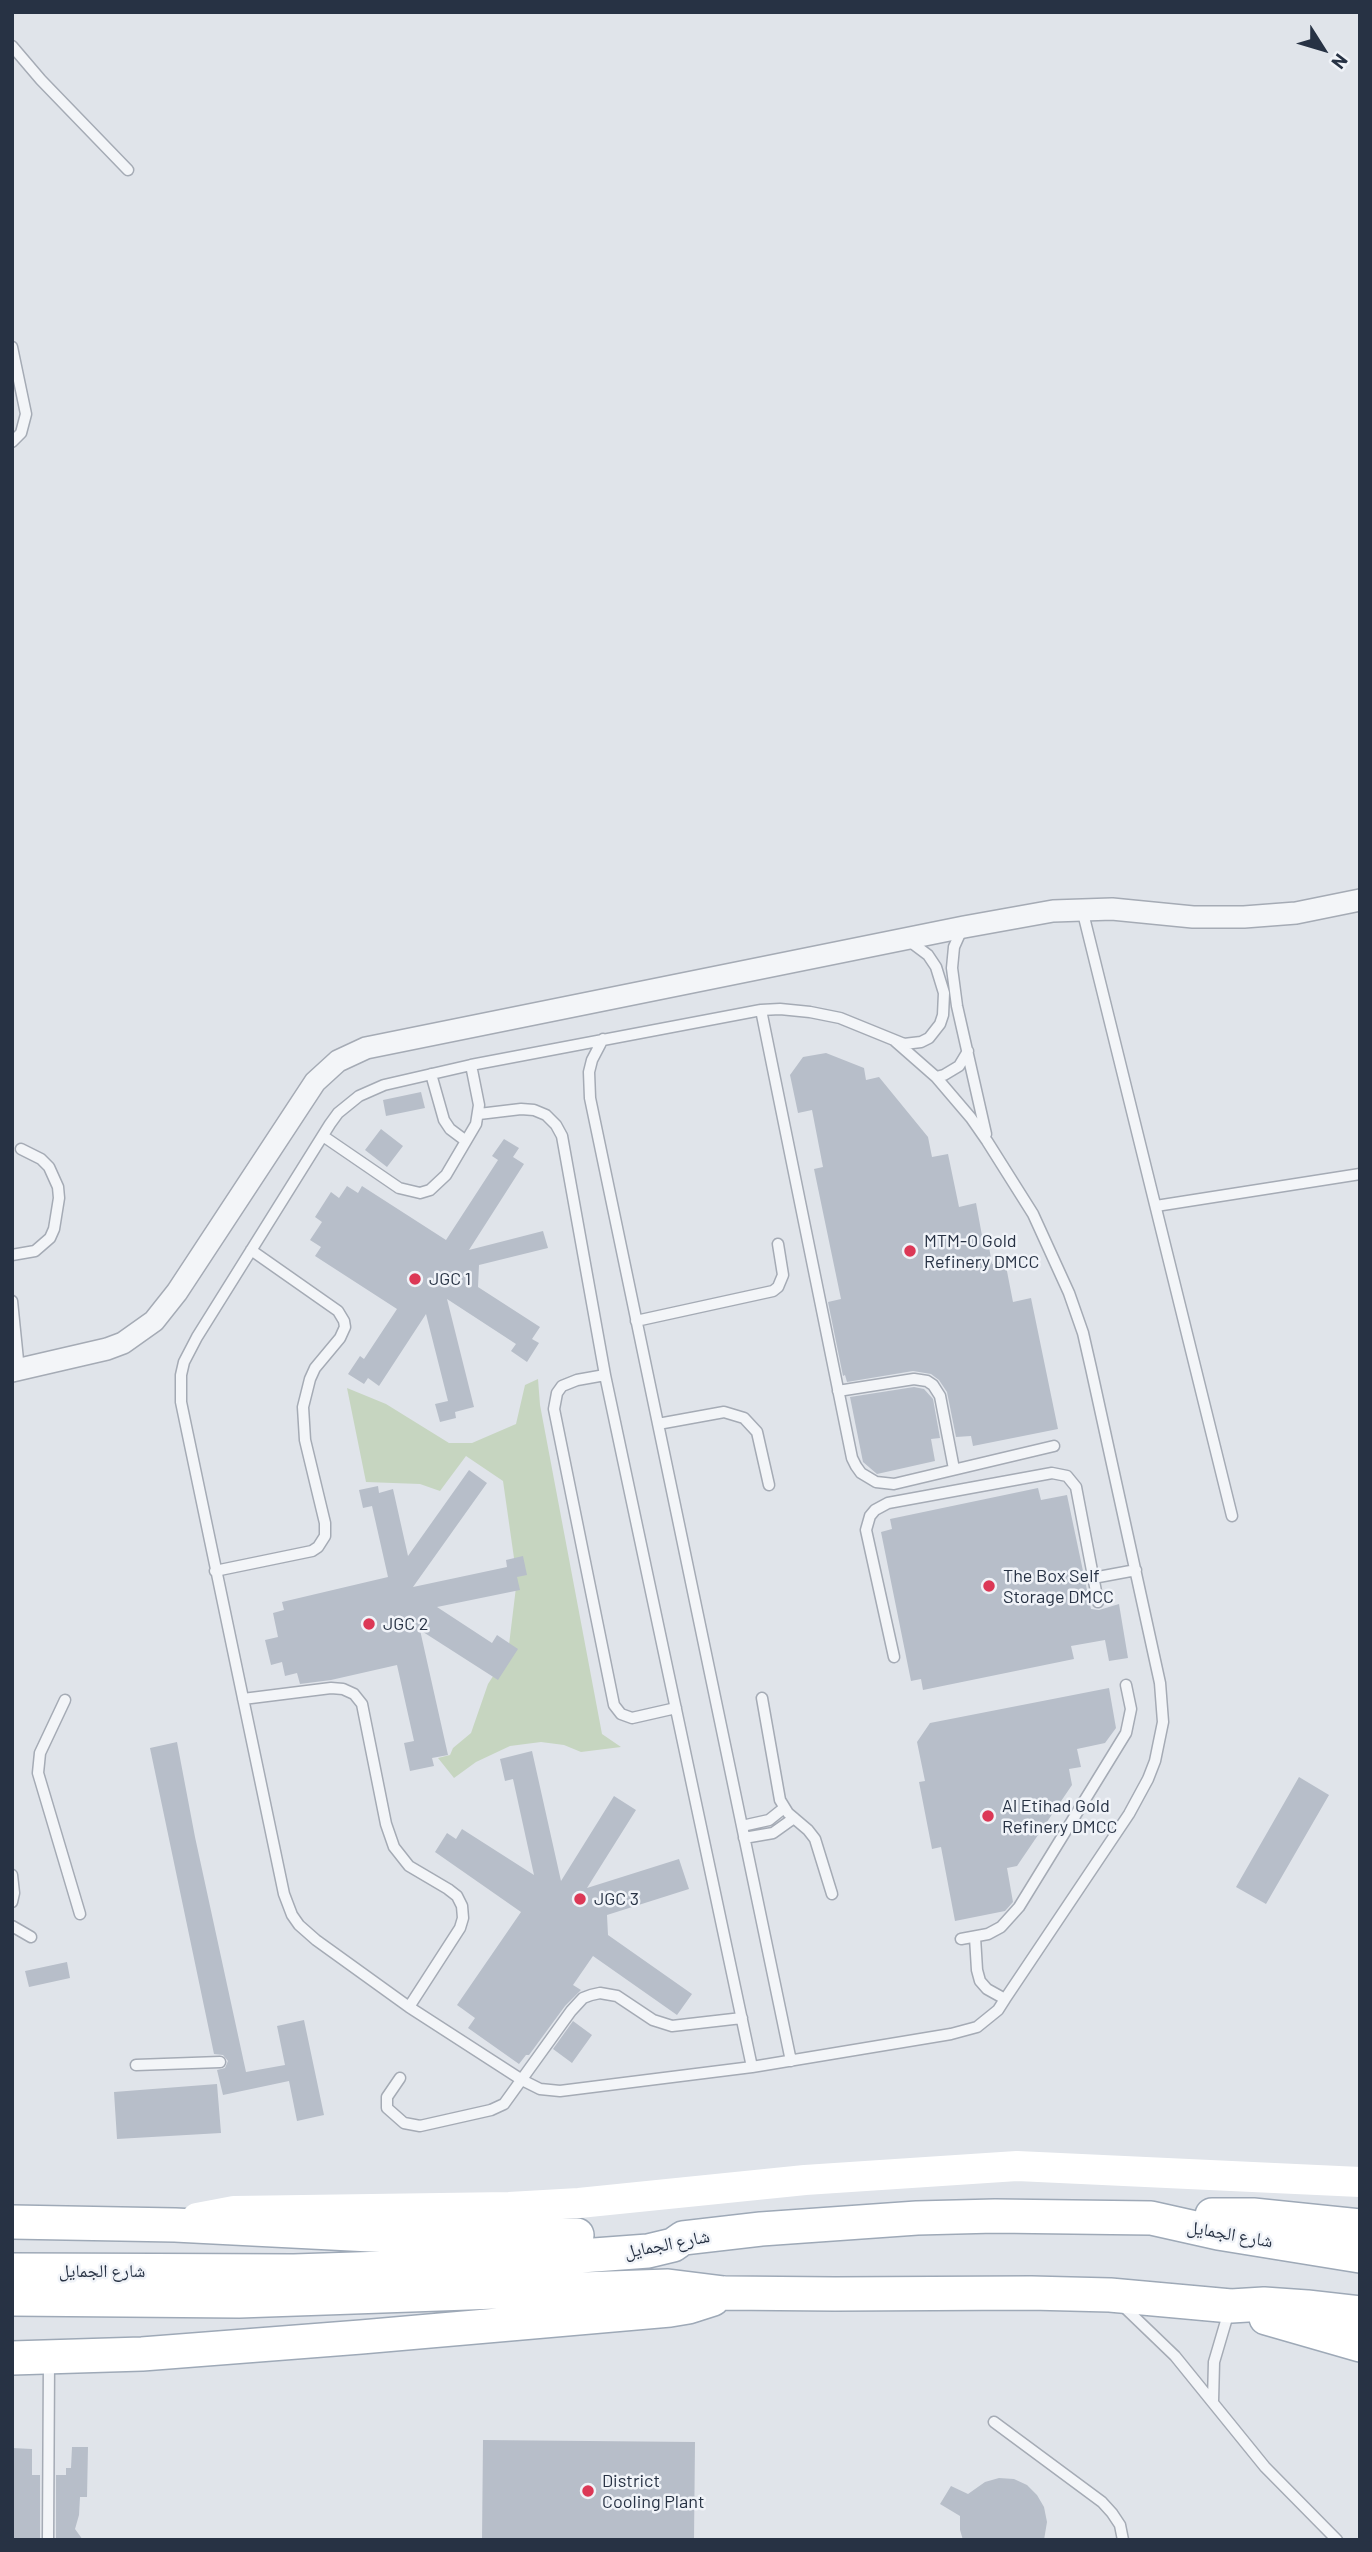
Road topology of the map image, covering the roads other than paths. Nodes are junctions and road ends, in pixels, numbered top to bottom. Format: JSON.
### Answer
{"nodes":[{"id":1,"x":12,"y":46,"type":"edge"},
{"id":2,"x":128,"y":170,"type":"dead end"},
{"id":3,"x":12,"y":347,"type":"edge"},
{"id":4,"x":12,"y":442,"type":"edge"},
{"id":5,"x":1360,"y":900,"type":"edge"},
{"id":6,"x":1082,"y":909,"type":"junction"},
{"id":7,"x":964,"y":927,"type":"junction"},
{"id":8,"x":905,"y":939,"type":"junction"},
{"id":9,"x":950,"y":993,"type":"junction"},
{"id":10,"x":761,"y":1010,"type":"junction"},
{"id":11,"x":603,"y":1040,"type":"junction"},
{"id":12,"x":895,"y":1041,"type":"junction"},
{"id":13,"x":968,"y":1051,"type":"junction"},
{"id":14,"x":471,"y":1065,"type":"junction"},
{"id":15,"x":431,"y":1074,"type":"junction"},
{"id":16,"x":936,"y":1077,"type":"junction"},
{"id":17,"x":479,"y":1114,"type":"junction"},
{"id":18,"x":323,"y":1136,"type":"junction"},
{"id":19,"x":466,"y":1141,"type":"junction"},
{"id":20,"x":987,"y":1141,"type":"junction"},
{"id":21,"x":21,"y":1149,"type":"dead end"},
{"id":22,"x":1360,"y":1174,"type":"edge"},
{"id":23,"x":1156,"y":1206,"type":"junction"},
{"id":24,"x":778,"y":1244,"type":"dead end"},
{"id":25,"x":251,"y":1250,"type":"junction"},
{"id":26,"x":12,"y":1255,"type":"edge"},
{"id":27,"x":12,"y":1301,"type":"edge"},
{"id":28,"x":636,"y":1321,"type":"junction"},
{"id":29,"x":15,"y":1370,"type":"edge"},
{"id":30,"x":605,"y":1375,"type":"junction"},
{"id":31,"x":838,"y":1391,"type":"junction"},
{"id":32,"x":658,"y":1423,"type":"junction"},
{"id":33,"x":1054,"y":1446,"type":"dead end"},
{"id":34,"x":954,"y":1469,"type":"junction"},
{"id":35,"x":769,"y":1485,"type":"dead end"},
{"id":36,"x":1232,"y":1516,"type":"dead end"},
{"id":37,"x":1136,"y":1570,"type":"junction"},
{"id":38,"x":215,"y":1571,"type":"junction"},
{"id":39,"x":1093,"y":1578,"type":"junction"},
{"id":40,"x":1098,"y":1602,"type":"dead end"},
{"id":41,"x":894,"y":1657,"type":"dead end"},
{"id":42,"x":1126,"y":1685,"type":"dead end"},
{"id":43,"x":762,"y":1698,"type":"dead end"},
{"id":44,"x":243,"y":1699,"type":"junction"},
{"id":45,"x":65,"y":1700,"type":"dead end"},
{"id":46,"x":676,"y":1708,"type":"junction"},
{"id":47,"x":784,"y":1808,"type":"junction"},
{"id":48,"x":794,"y":1818,"type":"junction"},
{"id":49,"x":743,"y":1832,"type":"junction"},
{"id":50,"x":12,"y":1875,"type":"edge"},
{"id":51,"x":832,"y":1894,"type":"dead end"},
{"id":52,"x":12,"y":1902,"type":"edge"},
{"id":53,"x":80,"y":1914,"type":"dead end"},
{"id":54,"x":12,"y":1926,"type":"edge"},
{"id":55,"x":31,"y":1937,"type":"dead end"},
{"id":56,"x":975,"y":1937,"type":"junction"},
{"id":57,"x":961,"y":1939,"type":"dead end"},
{"id":58,"x":1006,"y":1999,"type":"junction"},
{"id":59,"x":409,"y":2007,"type":"junction"},
{"id":60,"x":742,"y":2018,"type":"junction"},
{"id":61,"x":791,"y":2061,"type":"junction"},
{"id":62,"x":220,"y":2062,"type":"dead end"},
{"id":63,"x":136,"y":2064,"type":"dead end"},
{"id":64,"x":752,"y":2067,"type":"junction"},
{"id":65,"x":400,"y":2078,"type":"dead end"},
{"id":66,"x":522,"y":2080,"type":"junction"},
{"id":67,"x":1360,"y":2182,"type":"edge"},
{"id":68,"x":1150,"y":2218,"type":"junction"},
{"id":69,"x":12,"y":2222,"type":"edge"},
{"id":70,"x":175,"y":2225,"type":"junction"},
{"id":71,"x":1360,"y":2226,"type":"edge"},
{"id":72,"x":683,"y":2238,"type":"junction"},
{"id":73,"x":1360,"y":2256,"type":"edge"},
{"id":74,"x":12,"y":2270,"type":"edge"},
{"id":75,"x":724,"y":2293,"type":"junction"},
{"id":76,"x":1110,"y":2295,"type":"junction"},
{"id":77,"x":12,"y":2299,"type":"edge"},
{"id":78,"x":1231,"y":2306,"type":"junction"},
{"id":79,"x":1360,"y":2313,"type":"edge"},
{"id":80,"x":1360,"y":2345,"type":"edge"},
{"id":81,"x":12,"y":2358,"type":"edge"},
{"id":82,"x":49,"y":2358,"type":"junction"},
{"id":83,"x":1213,"y":2401,"type":"junction"},
{"id":84,"x":994,"y":2422,"type":"dead end"},
{"id":85,"x":48,"y":2540,"type":"edge"},
{"id":86,"x":1123,"y":2540,"type":"edge"},
{"id":87,"x":1337,"y":2540,"type":"edge"}],
"edges":[{"from":1,"to":2,"type":"lane"},
{"from":3,"to":4,"type":"lane"},
{"from":5,"to":6,"type":"street"},
{"from":6,"to":7,"type":"street"},
{"from":6,"to":23,"type":"lane"},
{"from":7,"to":8,"type":"street"},
{"from":7,"to":9,"type":"lane"},
{"from":8,"to":9,"type":"lane"},
{"from":8,"to":29,"type":"street"},
{"from":9,"to":12,"type":"lane"},
{"from":9,"to":13,"type":"lane"},
{"from":10,"to":11,"type":"lane"},
{"from":10,"to":12,"type":"lane"},
{"from":10,"to":31,"type":"lane"},
{"from":11,"to":14,"type":"lane"},
{"from":11,"to":28,"type":"lane"},
{"from":12,"to":16,"type":"lane"},
{"from":13,"to":16,"type":"lane"},
{"from":13,"to":20,"type":"lane"},
{"from":14,"to":15,"type":"lane"},
{"from":14,"to":17,"type":"lane"},
{"from":15,"to":18,"type":"lane"},
{"from":15,"to":19,"type":"lane"},
{"from":16,"to":20,"type":"lane"},
{"from":17,"to":19,"type":"lane"},
{"from":17,"to":30,"type":"lane"},
{"from":18,"to":19,"type":"lane"},
{"from":18,"to":25,"type":"lane"},
{"from":20,"to":37,"type":"lane"},
{"from":21,"to":26,"type":"lane"},
{"from":22,"to":23,"type":"lane"},
{"from":23,"to":36,"type":"lane"},
{"from":24,"to":28,"type":"lane"},
{"from":25,"to":38,"type":"lane"},
{"from":25,"to":38,"type":"lane"},
{"from":27,"to":29,"type":"lane"},
{"from":28,"to":32,"type":"lane"},
{"from":30,"to":46,"type":"lane"},
{"from":30,"to":46,"type":"lane"},
{"from":31,"to":34,"type":"lane"},
{"from":31,"to":34,"type":"lane"},
{"from":32,"to":35,"type":"lane"},
{"from":32,"to":49,"type":"lane"},
{"from":33,"to":34,"type":"lane"},
{"from":37,"to":39,"type":"lane"},
{"from":37,"to":58,"type":"lane"},
{"from":38,"to":44,"type":"lane"},
{"from":39,"to":40,"type":"lane"},
{"from":39,"to":41,"type":"lane"},
{"from":42,"to":56,"type":"lane"},
{"from":43,"to":47,"type":"lane"},
{"from":44,"to":59,"type":"lane"},
{"from":44,"to":59,"type":"lane"},
{"from":45,"to":53,"type":"lane"},
{"from":46,"to":60,"type":"lane"},
{"from":47,"to":48,"type":"lane"},
{"from":47,"to":49,"type":"lane"},
{"from":48,"to":49,"type":"lane"},
{"from":48,"to":51,"type":"lane"},
{"from":49,"to":61,"type":"lane"},
{"from":50,"to":52,"type":"lane"},
{"from":54,"to":55,"type":"lane"},
{"from":56,"to":57,"type":"lane"},
{"from":56,"to":58,"type":"lane"},
{"from":58,"to":61,"type":"lane"},
{"from":59,"to":66,"type":"lane"},
{"from":60,"to":64,"type":"lane"},
{"from":60,"to":66,"type":"lane"},
{"from":61,"to":64,"type":"lane"},
{"from":62,"to":63,"type":"lane"},
{"from":64,"to":66,"type":"lane"},
{"from":65,"to":66,"type":"lane"},
{"from":67,"to":70,"type":"main road"},
{"from":68,"to":71,"type":"main road"},
{"from":68,"to":72,"type":"main road","name":"شارع الجمايل"},
{"from":68,"to":73,"type":"main road","name":"شارع الجمايل"},
{"from":69,"to":70,"type":"main road"},
{"from":70,"to":72,"type":"main road"},
{"from":72,"to":74,"type":"main road","name":"شارع الجمايل"},
{"from":75,"to":76,"type":"main road","name":"شارع الجمايل"},
{"from":75,"to":77,"type":"main road","name":"شارع الجمايل"},
{"from":75,"to":82,"type":"main road"},
{"from":76,"to":78,"type":"main road","name":"شارع الجمايل"},
{"from":76,"to":83,"type":"lane"},
{"from":78,"to":79,"type":"main road","name":"شارع الجمايل"},
{"from":78,"to":80,"type":"main road"},
{"from":78,"to":83,"type":"lane"},
{"from":81,"to":82,"type":"main road"},
{"from":82,"to":85,"type":"lane"},
{"from":83,"to":87,"type":"lane"},
{"from":84,"to":86,"type":"lane"}]}
